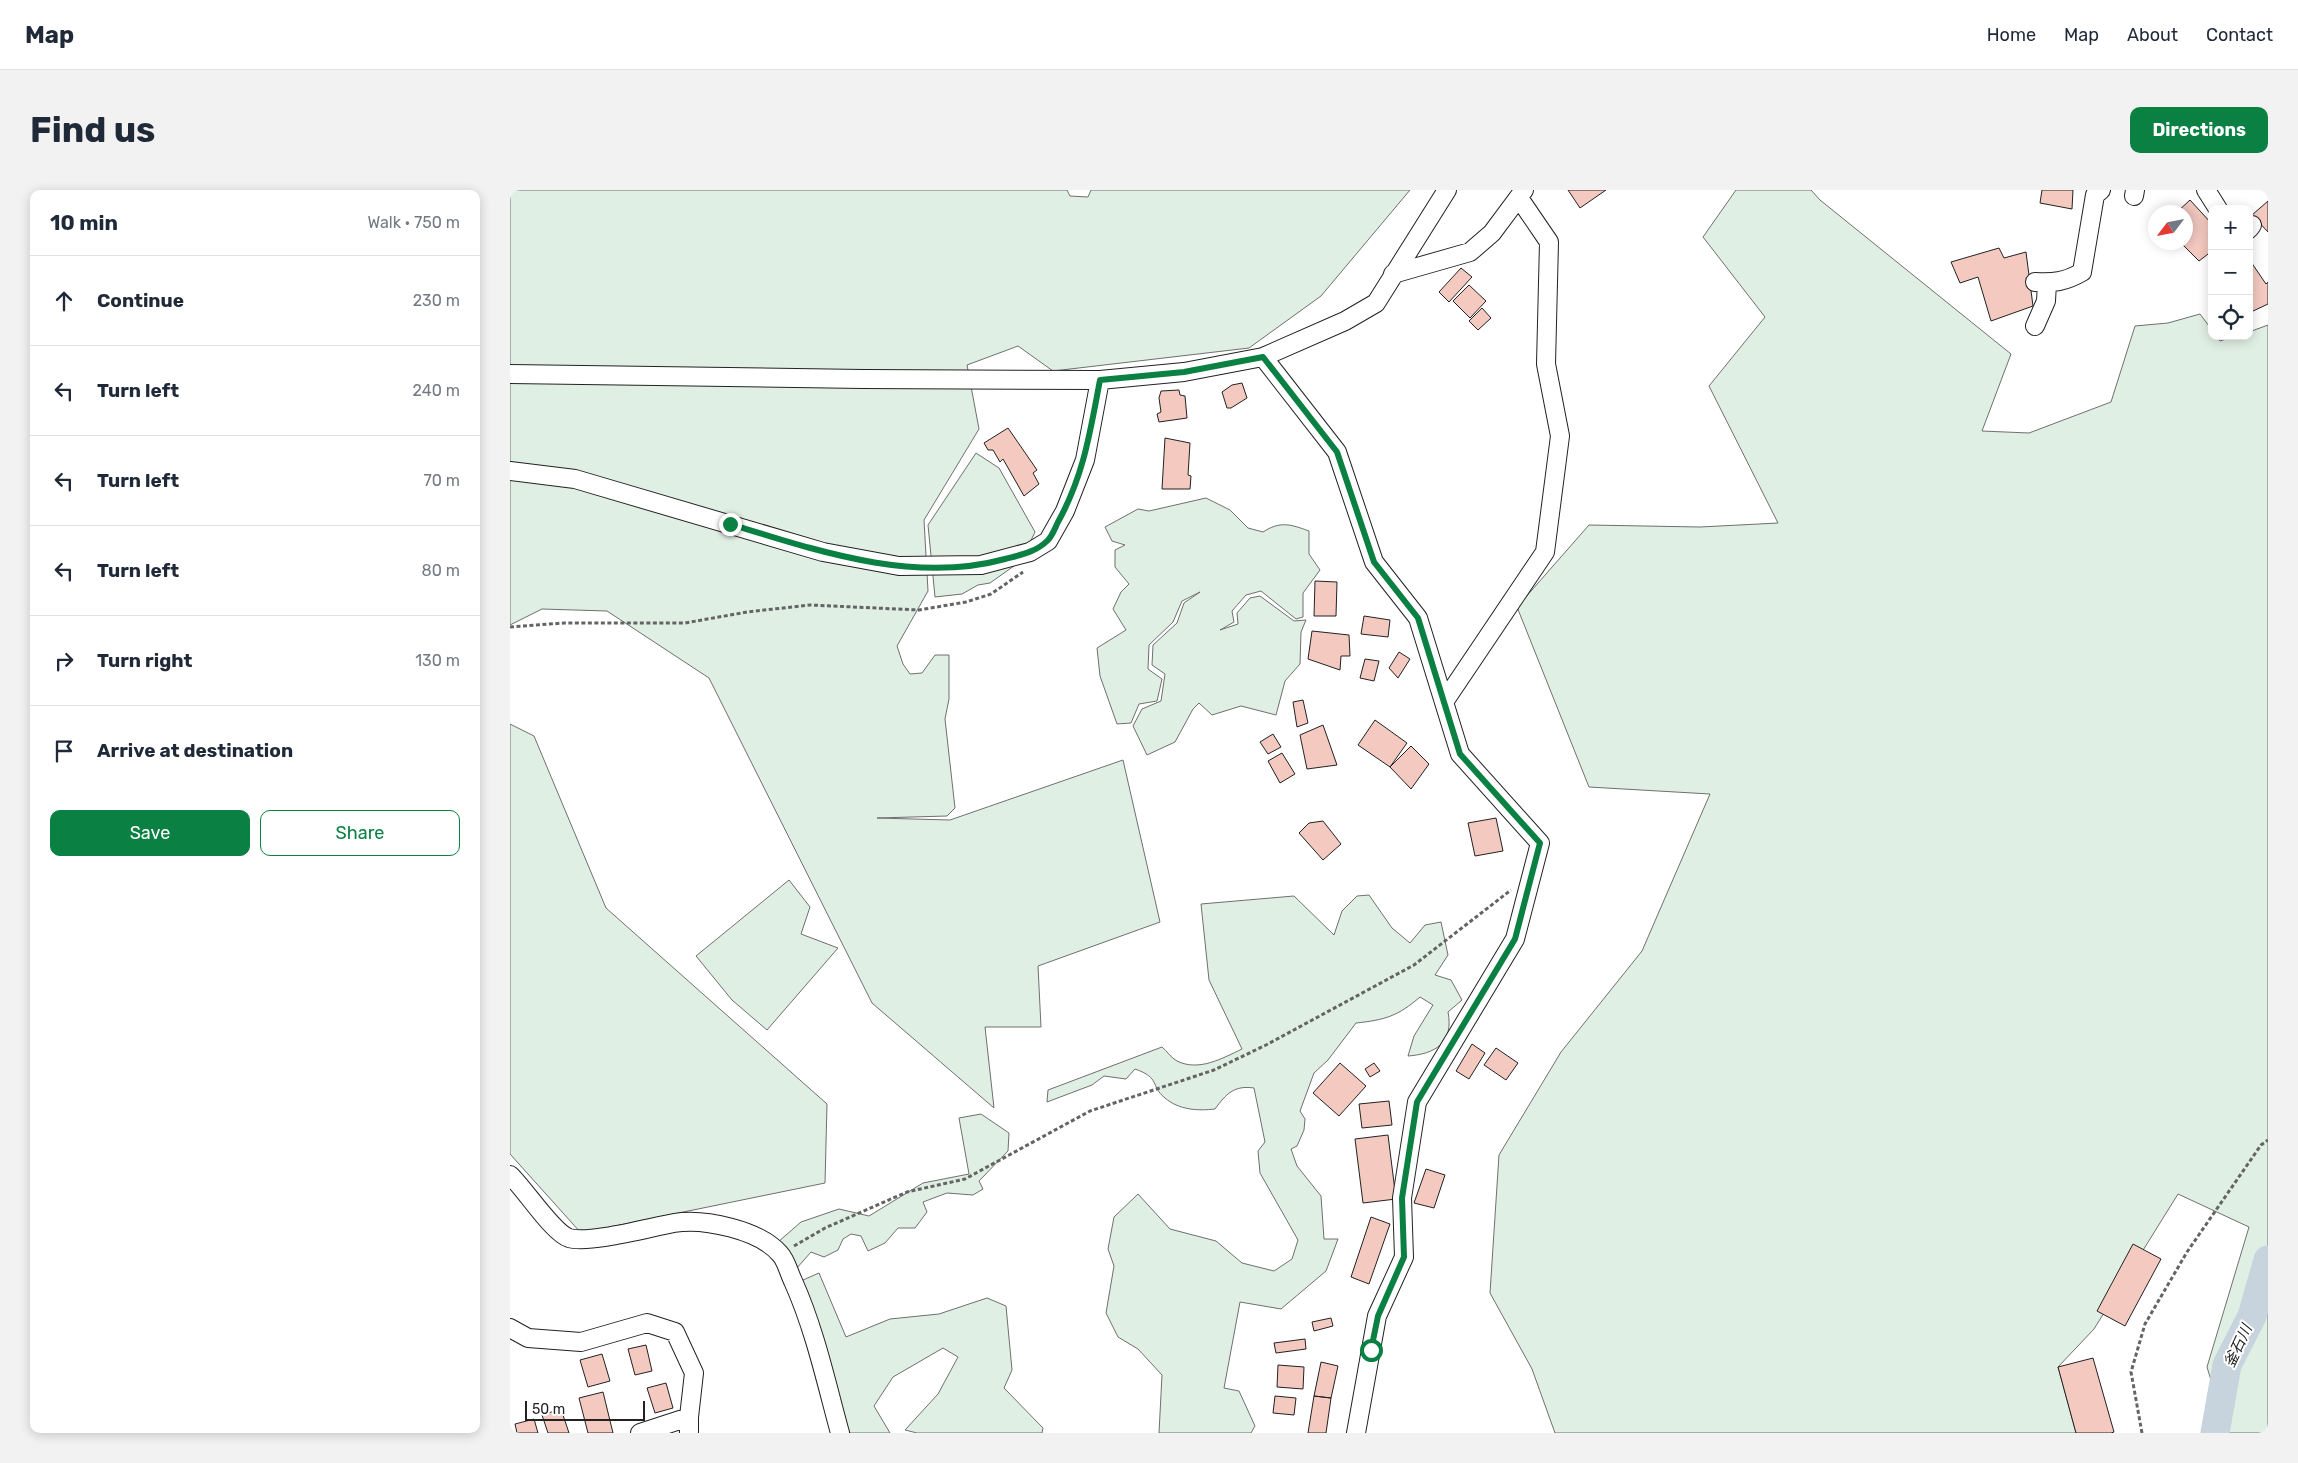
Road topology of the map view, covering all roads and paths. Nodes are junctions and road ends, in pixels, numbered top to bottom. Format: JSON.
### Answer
{"nodes":[{"id":1,"x":1447,"y":190,"type":"edge"},
{"id":2,"x":2101,"y":190,"type":"edge"},
{"id":3,"x":2206,"y":190,"type":"edge"},
{"id":4,"x":1522,"y":194,"type":"edge"},
{"id":5,"x":2215,"y":205,"type":"edge"},
{"id":6,"x":1393,"y":274,"type":"junction"},
{"id":7,"x":2035,"y":326,"type":"dead end"},
{"id":8,"x":1263,"y":357,"type":"junction"},
{"id":9,"x":510,"y":374,"type":"edge"},
{"id":10,"x":1100,"y":380,"type":"junction"},
{"id":11,"x":510,"y":471,"type":"edge"},
{"id":12,"x":1026,"y":569,"type":"dead end"},
{"id":13,"x":510,"y":627,"type":"edge"},
{"id":14,"x":1444,"y":702,"type":"junction"},
{"id":15,"x":1532,"y":874,"type":"junction"},
{"id":16,"x":2268,"y":1140,"type":"edge"},
{"id":17,"x":510,"y":1175,"type":"edge"},
{"id":18,"x":780,"y":1254,"type":"junction"},
{"id":19,"x":510,"y":1328,"type":"edge"},
{"id":20,"x":689,"y":1425,"type":"edge"},
{"id":21,"x":640,"y":1433,"type":"edge"},
{"id":22,"x":840,"y":1433,"type":"edge"},
{"id":23,"x":1356,"y":1433,"type":"edge"},
{"id":24,"x":2142,"y":1433,"type":"edge"}],
"edges":[{"from":1,"to":6,"type":"street"},
{"from":2,"to":7,"type":"street"},
{"from":3,"to":5,"type":"street"},
{"from":4,"to":6,"type":"street"},
{"from":4,"to":14,"type":"street"},
{"from":6,"to":8,"type":"street"},
{"from":8,"to":10,"type":"street"},
{"from":8,"to":14,"type":"street"},
{"from":9,"to":10,"type":"street"},
{"from":10,"to":11,"type":"street"},
{"from":12,"to":13,"type":"path"},
{"from":14,"to":15,"type":"street"},
{"from":15,"to":18,"type":"path"},
{"from":15,"to":23,"type":"street"},
{"from":16,"to":24,"type":"path"},
{"from":17,"to":18,"type":"street"},
{"from":18,"to":22,"type":"street"},
{"from":19,"to":20,"type":"street"},
{"from":20,"to":21,"type":"street"}]}
